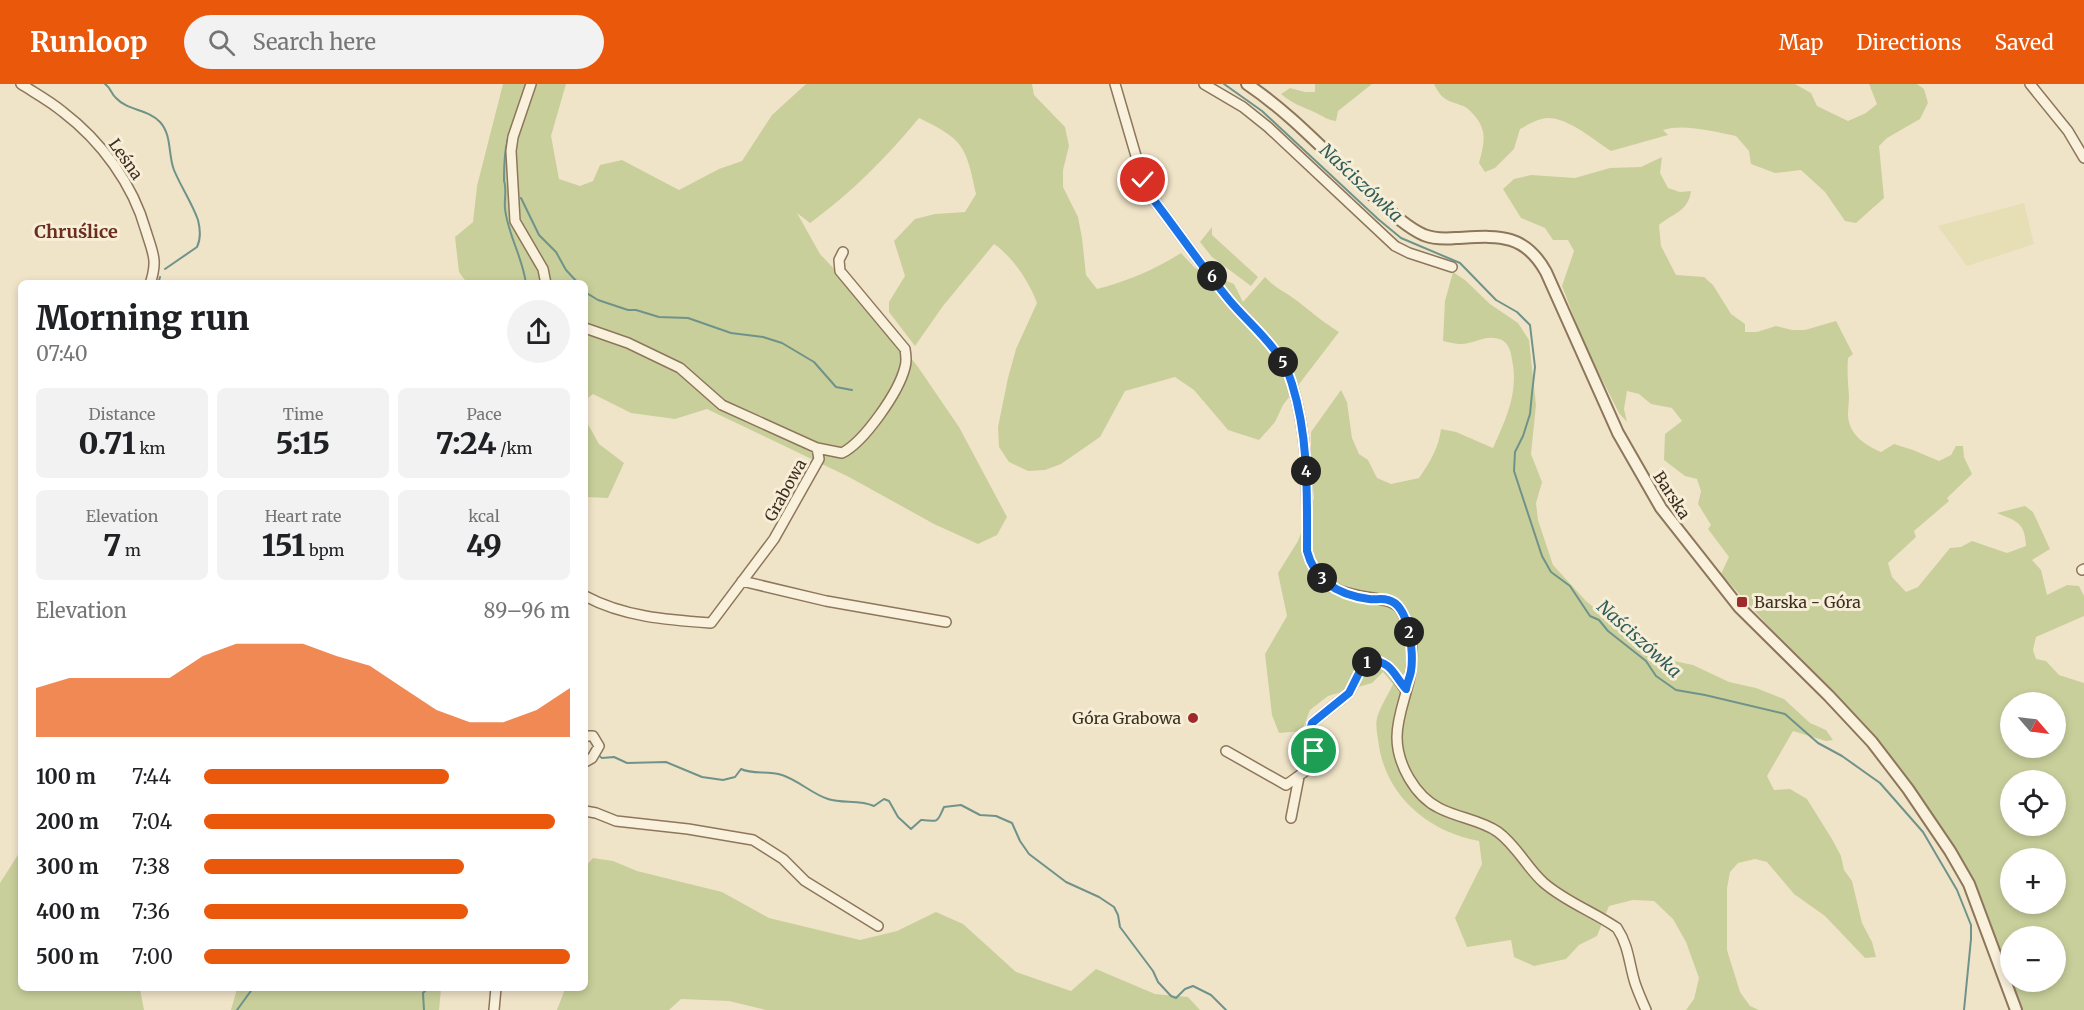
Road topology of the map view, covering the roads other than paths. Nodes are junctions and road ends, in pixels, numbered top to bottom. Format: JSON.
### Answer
{"nodes":[{"id":1,"x":21,"y":84,"type":"edge"},
{"id":2,"x":531,"y":84,"type":"edge"},
{"id":3,"x":1115,"y":84,"type":"edge"},
{"id":4,"x":1204,"y":84,"type":"edge"},
{"id":5,"x":1247,"y":84,"type":"edge"},
{"id":6,"x":2030,"y":84,"type":"edge"},
{"id":7,"x":2084,"y":158,"type":"edge"},
{"id":8,"x":843,"y":252,"type":"dead end"},
{"id":9,"x":1452,"y":267,"type":"dead end"},
{"id":10,"x":151,"y":280,"type":"edge"},
{"id":11,"x":545,"y":280,"type":"edge"},
{"id":12,"x":588,"y":329,"type":"edge"},
{"id":13,"x":817,"y":448,"type":"junction"},
{"id":14,"x":742,"y":581,"type":"junction"},
{"id":15,"x":588,"y":598,"type":"edge"},
{"id":16,"x":946,"y":622,"type":"dead end"},
{"id":17,"x":1406,"y":689,"type":"junction"},
{"id":18,"x":588,"y":736,"type":"edge"},
{"id":19,"x":1226,"y":750,"type":"dead end"},
{"id":20,"x":588,"y":760,"type":"edge"},
{"id":21,"x":1299,"y":777,"type":"junction"},
{"id":22,"x":588,"y":812,"type":"edge"},
{"id":23,"x":1291,"y":818,"type":"dead end"},
{"id":24,"x":878,"y":926,"type":"dead end"},
{"id":25,"x":496,"y":991,"type":"edge"},
{"id":26,"x":494,"y":1010,"type":"edge"},
{"id":27,"x":1646,"y":1010,"type":"edge"},
{"id":28,"x":2016,"y":1010,"type":"edge"}],
"edges":[{"from":1,"to":10,"type":"street","name":"Leśna"},
{"from":2,"to":11,"type":"street"},
{"from":3,"to":17,"type":"street"},
{"from":4,"to":9,"type":"street"},
{"from":5,"to":28,"type":"street","name":"Barska"},
{"from":6,"to":7,"type":"street"},
{"from":8,"to":13,"type":"street"},
{"from":12,"to":13,"type":"street","name":"Grabowa"},
{"from":13,"to":14,"type":"street","name":"Grabowa"},
{"from":14,"to":15,"type":"street","name":"Grabowa"},
{"from":14,"to":16,"type":"street"},
{"from":17,"to":21,"type":"street"},
{"from":17,"to":27,"type":"street"},
{"from":18,"to":20,"type":"street"},
{"from":19,"to":21,"type":"street"},
{"from":21,"to":23,"type":"street"},
{"from":22,"to":24,"type":"street"},
{"from":25,"to":26,"type":"street"}]}
